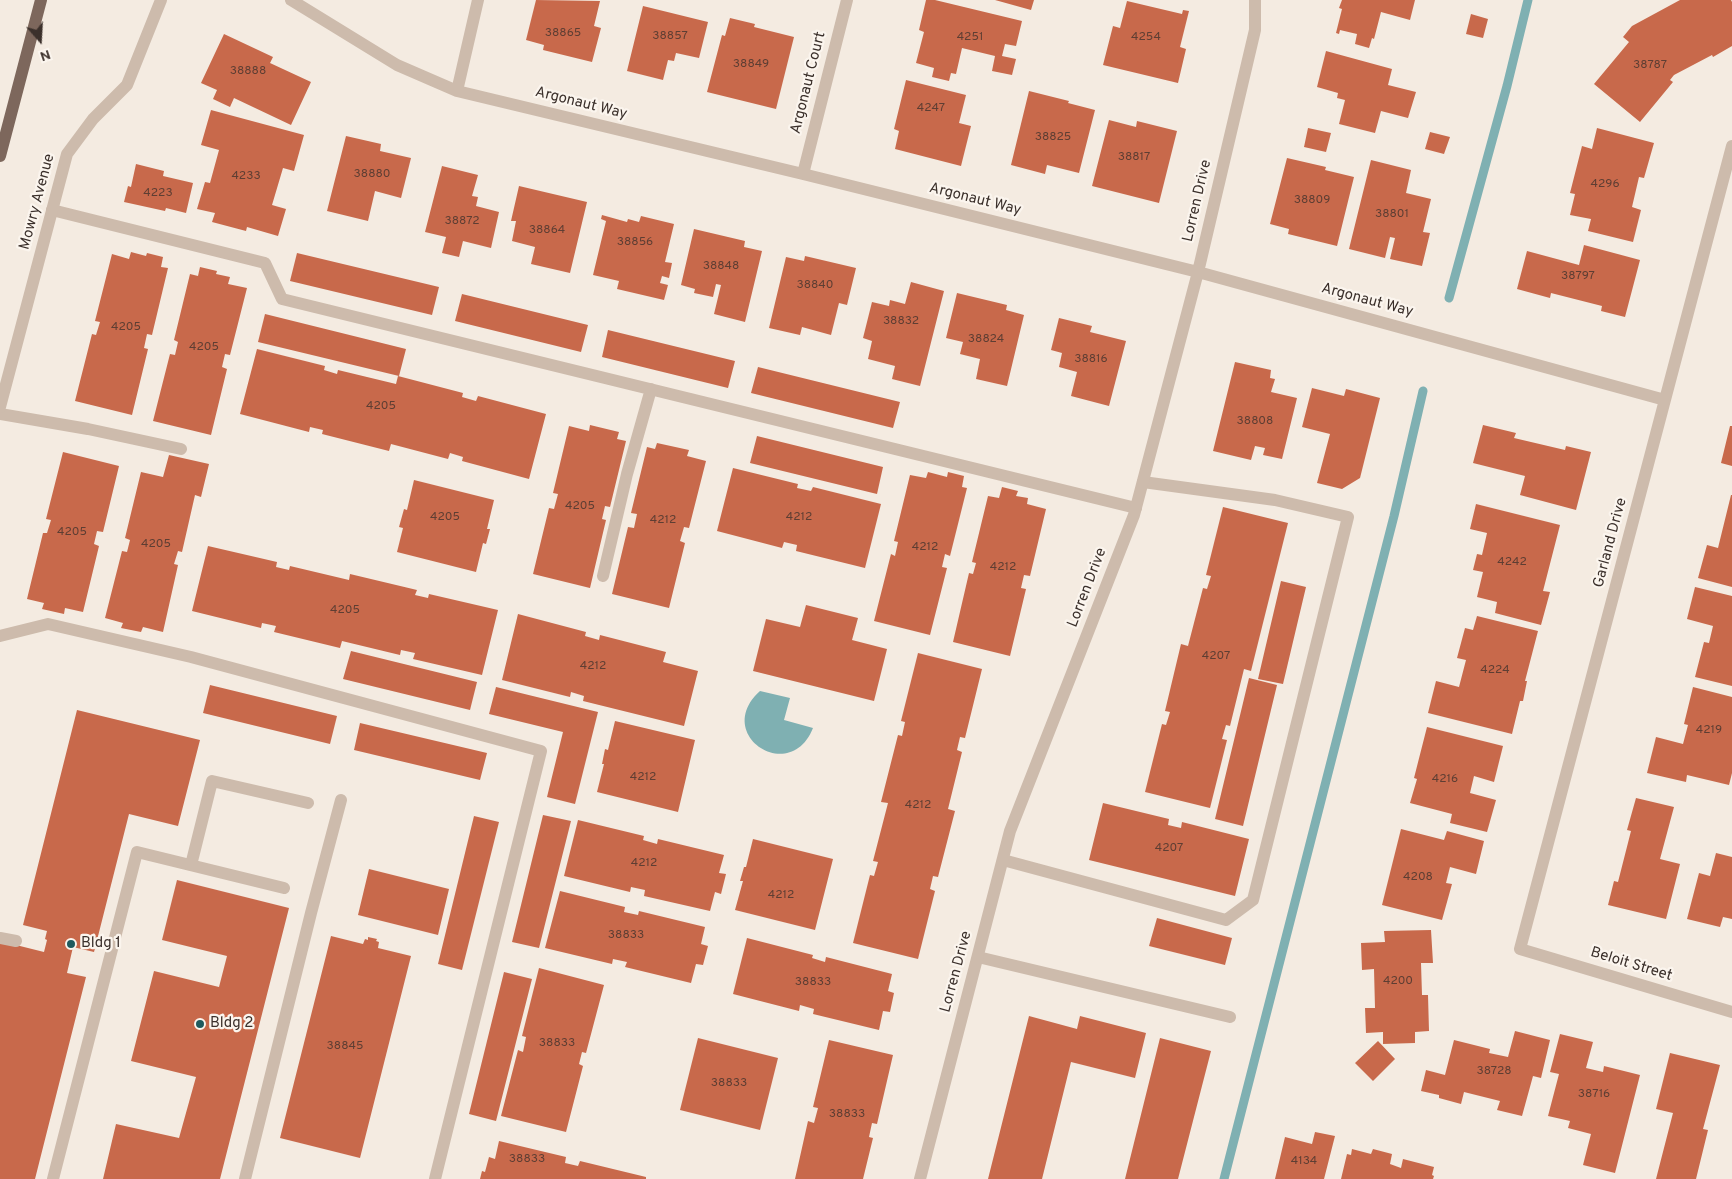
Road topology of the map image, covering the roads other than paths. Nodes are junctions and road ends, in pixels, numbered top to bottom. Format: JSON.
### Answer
{"nodes":[{"id":1,"x":41,"y":0,"type":"edge"},
{"id":2,"x":161,"y":0,"type":"edge"},
{"id":3,"x":292,"y":0,"type":"edge"},
{"id":4,"x":478,"y":0,"type":"edge"},
{"id":5,"x":847,"y":0,"type":"edge"},
{"id":6,"x":1255,"y":0,"type":"edge"},
{"id":7,"x":458,"y":91,"type":"junction"},
{"id":8,"x":1732,"y":146,"type":"edge"},
{"id":9,"x":0,"y":156,"type":"edge"},
{"id":10,"x":802,"y":174,"type":"junction"},
{"id":11,"x":52,"y":210,"type":"junction"},
{"id":12,"x":1198,"y":272,"type":"junction"},
{"id":13,"x":651,"y":389,"type":"junction"},
{"id":14,"x":1665,"y":400,"type":"junction"},
{"id":15,"x":0,"y":407,"type":"edge"},
{"id":16,"x":0,"y":414,"type":"edge"},
{"id":17,"x":181,"y":450,"type":"dead end"},
{"id":18,"x":1143,"y":482,"type":"junction"},
{"id":19,"x":1136,"y":508,"type":"junction"},
{"id":20,"x":603,"y":576,"type":"dead end"},
{"id":21,"x":0,"y":636,"type":"edge"},
{"id":22,"x":341,"y":800,"type":"dead end"},
{"id":23,"x":308,"y":802,"type":"dead end"},
{"id":24,"x":1003,"y":860,"type":"junction"},
{"id":25,"x":191,"y":865,"type":"junction"},
{"id":26,"x":284,"y":888,"type":"dead end"},
{"id":27,"x":0,"y":938,"type":"edge"},
{"id":28,"x":16,"y":941,"type":"dead end"},
{"id":29,"x":1520,"y":949,"type":"joint"},
{"id":30,"x":978,"y":957,"type":"junction"},
{"id":31,"x":1732,"y":1012,"type":"edge"},
{"id":32,"x":1230,"y":1017,"type":"dead end"},
{"id":33,"x":53,"y":1179,"type":"edge"},
{"id":34,"x":245,"y":1179,"type":"edge"},
{"id":35,"x":435,"y":1179,"type":"edge"},
{"id":36,"x":920,"y":1179,"type":"edge"}],
"edges":[{"from":1,"to":9,"type":"main road"},
{"from":2,"to":11,"type":"street","name":"Mowry Avenue"},
{"from":3,"to":7,"type":"street","name":"Argonaut Way"},
{"from":4,"to":7,"type":"street"},
{"from":5,"to":10,"type":"street","name":"Argonaut Court"},
{"from":6,"to":12,"type":"street","name":"Lorren Drive"},
{"from":7,"to":10,"type":"street","name":"Argonaut Way"},
{"from":8,"to":14,"type":"street","name":"Garland Drive"},
{"from":10,"to":12,"type":"street","name":"Argonaut Way"},
{"from":11,"to":13,"type":"street"},
{"from":11,"to":15,"type":"street","name":"Mowry Avenue"},
{"from":12,"to":14,"type":"street","name":"Argonaut Way"},
{"from":12,"to":18,"type":"street","name":"Lorren Drive"},
{"from":13,"to":19,"type":"street"},
{"from":13,"to":20,"type":"street"},
{"from":14,"to":29,"type":"street","name":"Garland Drive"},
{"from":16,"to":17,"type":"street"},
{"from":18,"to":19,"type":"street","name":"Lorren Drive"},
{"from":18,"to":24,"type":"street"},
{"from":19,"to":24,"type":"street","name":"Lorren Drive"},
{"from":21,"to":35,"type":"street"},
{"from":22,"to":34,"type":"street"},
{"from":23,"to":25,"type":"street"},
{"from":24,"to":30,"type":"street","name":"Lorren Drive"},
{"from":25,"to":26,"type":"street"},
{"from":25,"to":33,"type":"street"},
{"from":27,"to":28,"type":"street"},
{"from":29,"to":31,"type":"street","name":"Beloit Street"},
{"from":30,"to":32,"type":"street"},
{"from":30,"to":36,"type":"street","name":"Lorren Drive"}]}
